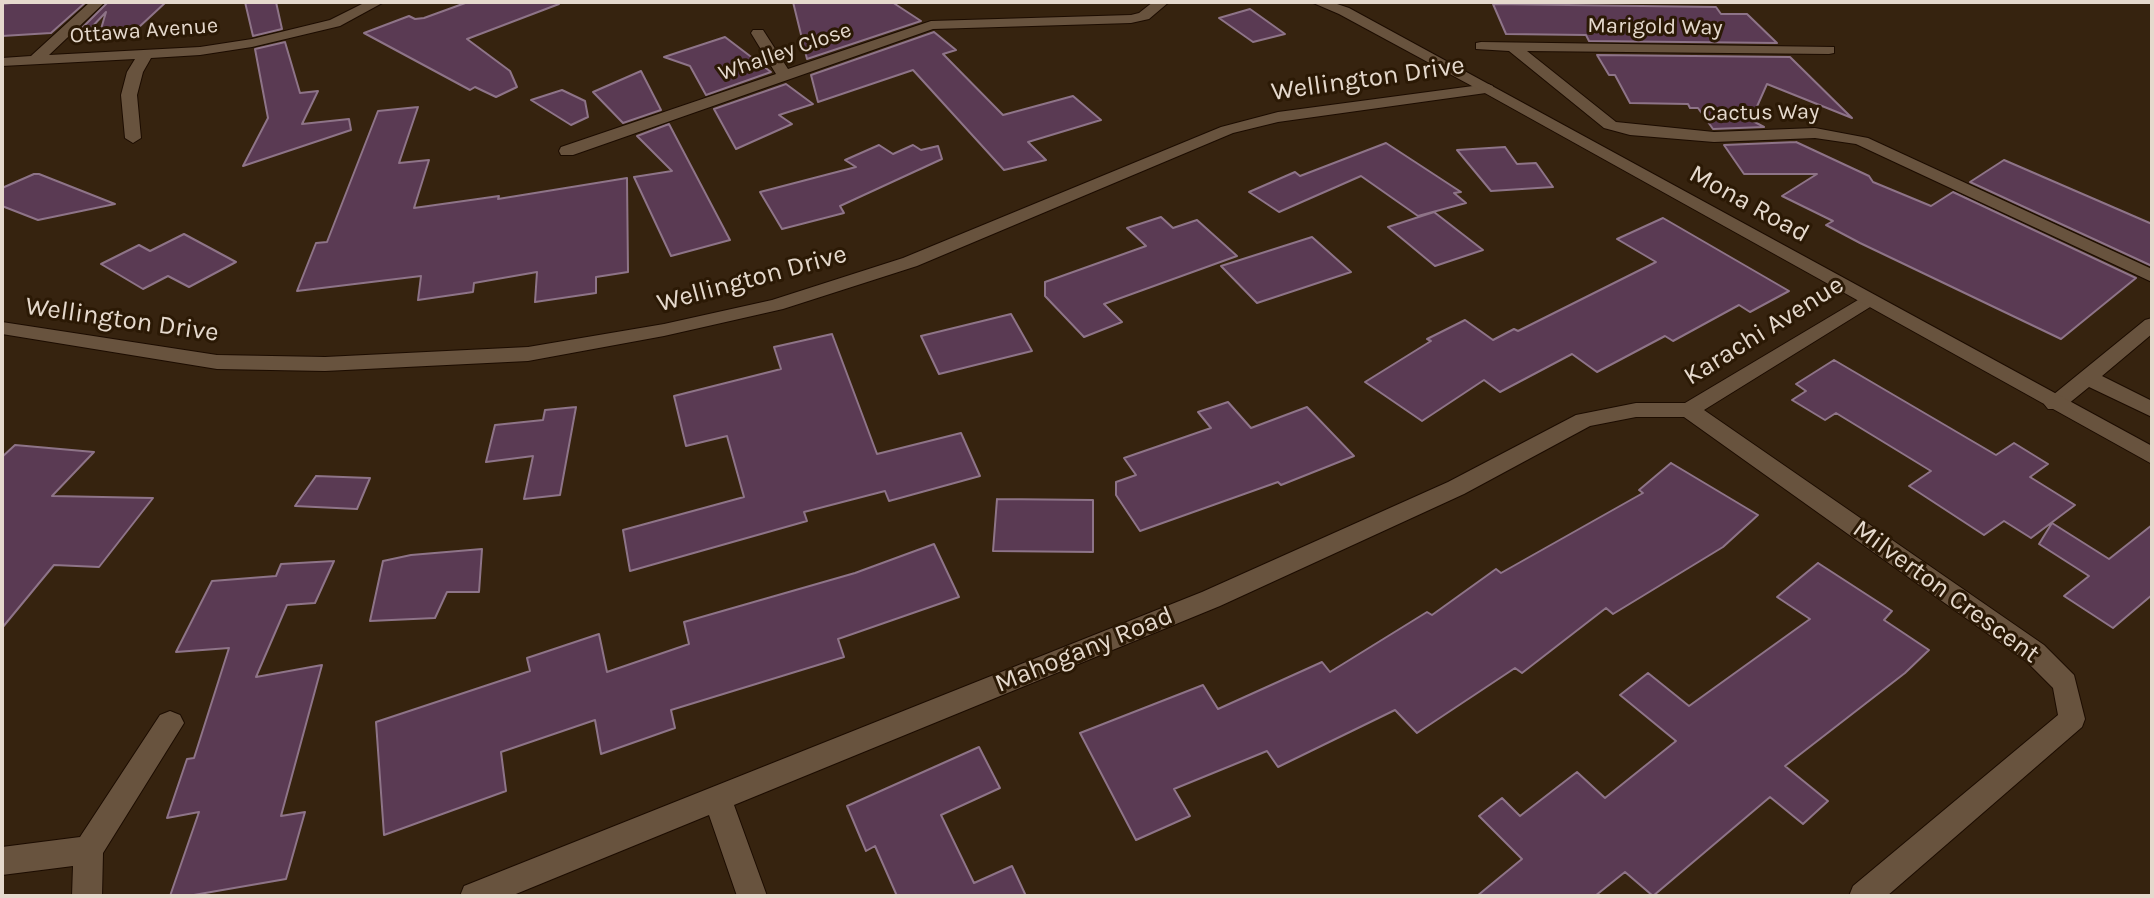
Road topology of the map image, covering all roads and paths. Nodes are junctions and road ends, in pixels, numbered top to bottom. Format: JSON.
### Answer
{"nodes":[{"id":1,"x":98,"y":2,"type":"edge"},
{"id":2,"x":377,"y":2,"type":"edge"},
{"id":3,"x":1162,"y":2,"type":"edge"},
{"id":4,"x":1318,"y":2,"type":"edge"},
{"id":5,"x":758,"y":33,"type":"dead end"},
{"id":6,"x":1481,"y":46,"type":"dead end"},
{"id":7,"x":1513,"y":47,"type":"junction"},
{"id":8,"x":1829,"y":50,"type":"dead end"},
{"id":9,"x":146,"y":54,"type":"junction"},
{"id":10,"x":35,"y":60,"type":"junction"},
{"id":11,"x":2,"y":62,"type":"edge"},
{"id":12,"x":784,"y":75,"type":"junction"},
{"id":13,"x":1488,"y":89,"type":"junction"},
{"id":14,"x":133,"y":138,"type":"dead end"},
{"id":15,"x":567,"y":151,"type":"dead end"},
{"id":16,"x":2152,"y":276,"type":"edge"},
{"id":17,"x":1868,"y":300,"type":"junction"},
{"id":18,"x":2152,"y":324,"type":"edge"},
{"id":19,"x":2,"y":328,"type":"edge"},
{"id":20,"x":2088,"y":378,"type":"junction"},
{"id":21,"x":2055,"y":404,"type":"junction"},
{"id":22,"x":1689,"y":410,"type":"junction"},
{"id":23,"x":2152,"y":410,"type":"edge"},
{"id":24,"x":2152,"y":456,"type":"edge"},
{"id":25,"x":170,"y":723,"type":"dead end"},
{"id":26,"x":717,"y":796,"type":"junction"},
{"id":27,"x":88,"y":850,"type":"junction"},
{"id":28,"x":2,"y":861,"type":"edge"},
{"id":29,"x":87,"y":896,"type":"edge"},
{"id":30,"x":475,"y":896,"type":"edge"},
{"id":31,"x":752,"y":896,"type":"edge"},
{"id":32,"x":1864,"y":896,"type":"edge"}],
"edges":[{"from":1,"to":10,"type":"street"},
{"from":2,"to":9,"type":"street","name":"Ottawa Avenue"},
{"from":3,"to":12,"type":"street","name":"Whalley Close"},
{"from":4,"to":13,"type":"street","name":"Mona Road"},
{"from":5,"to":12,"type":"street"},
{"from":6,"to":7,"type":"street","name":"Marigold Way"},
{"from":7,"to":8,"type":"street","name":"Marigold Way"},
{"from":7,"to":16,"type":"street","name":"Cactus Way"},
{"from":9,"to":10,"type":"street","name":"Ottawa Avenue"},
{"from":9,"to":14,"type":"street"},
{"from":10,"to":11,"type":"street","name":"Ottawa Avenue"},
{"from":12,"to":15,"type":"street","name":"Whalley Close"},
{"from":13,"to":17,"type":"street","name":"Mona Road"},
{"from":13,"to":19,"type":"street","name":"Wellington Drive"},
{"from":17,"to":21,"type":"street","name":"Mona Road"},
{"from":17,"to":22,"type":"street","name":"Karachi Avenue"},
{"from":18,"to":20,"type":"street"},
{"from":20,"to":21,"type":"street"},
{"from":20,"to":23,"type":"street"},
{"from":21,"to":24,"type":"street","name":"Mona Road"},
{"from":22,"to":26,"type":"street","name":"Mahogany Road"},
{"from":22,"to":32,"type":"street","name":"Milverton Crescent"},
{"from":25,"to":27,"type":"street"},
{"from":26,"to":30,"type":"street","name":"Mahogany Road"},
{"from":26,"to":31,"type":"street"},
{"from":27,"to":28,"type":"street"},
{"from":27,"to":29,"type":"street"}]}
